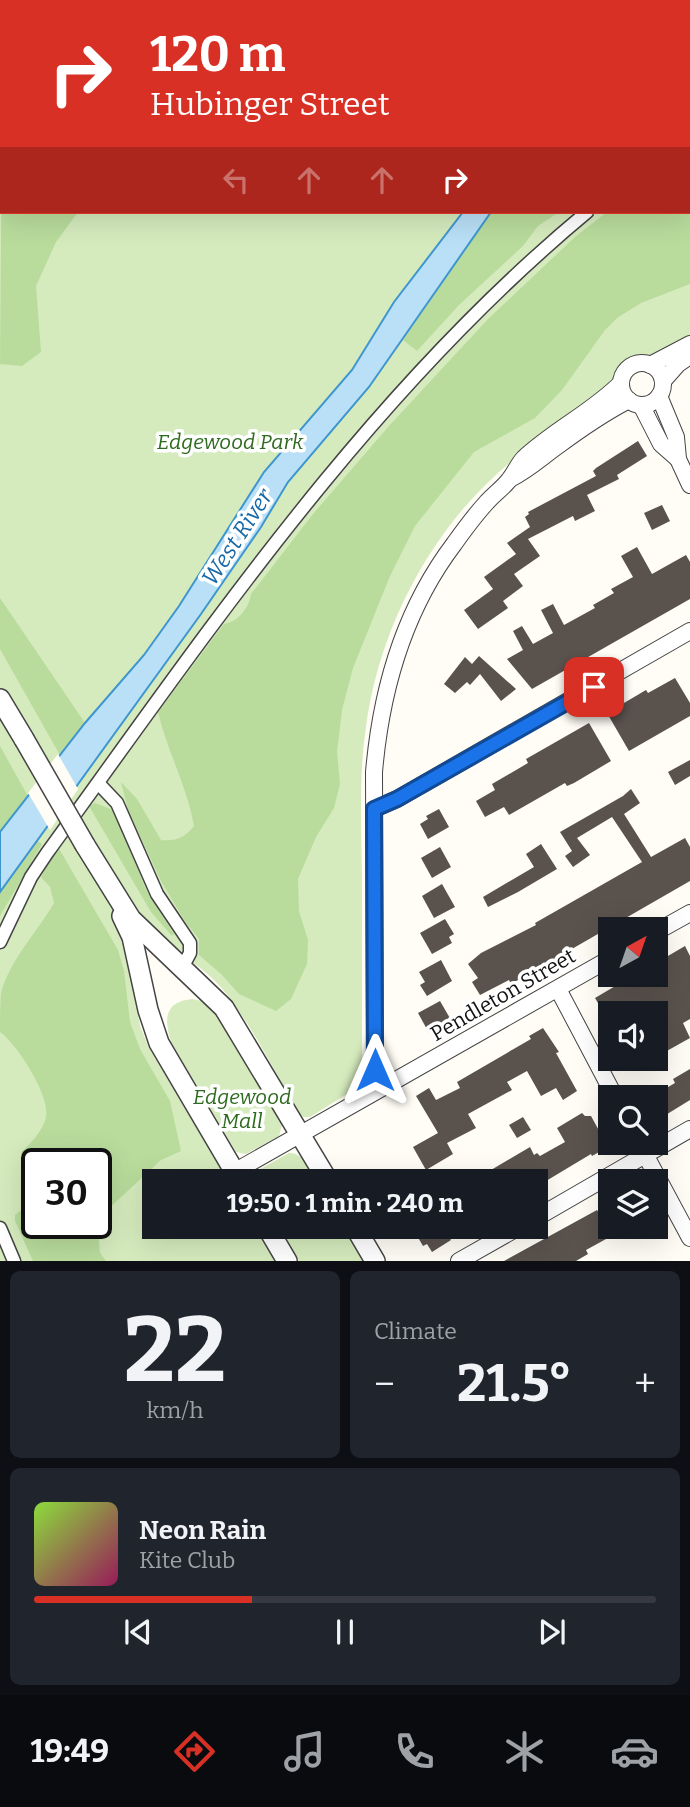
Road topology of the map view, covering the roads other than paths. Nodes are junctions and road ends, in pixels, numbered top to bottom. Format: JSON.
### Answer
{"nodes":[{"id":1,"x":585,"y":214,"type":"edge"},
{"id":2,"x":690,"y":344,"type":"edge"},
{"id":3,"x":690,"y":356,"type":"edge"},
{"id":4,"x":650,"y":365,"type":"junction"},
{"id":5,"x":621,"y":383,"type":"junction"},
{"id":6,"x":661,"y":388,"type":"junction"},
{"id":7,"x":635,"y":402,"type":"junction"},
{"id":8,"x":678,"y":459,"type":"junction"},
{"id":9,"x":510,"y":479,"type":"junction"},
{"id":10,"x":690,"y":485,"type":"edge"},
{"id":11,"x":690,"y":631,"type":"edge"},
{"id":12,"x":0,"y":699,"type":"edge"},
{"id":13,"x":98,"y":783,"type":"junction"},
{"id":14,"x":374,"y":809,"type":"junction"},
{"id":15,"x":85,"y":845,"type":"junction"},
{"id":16,"x":690,"y":913,"type":"edge"},
{"id":17,"x":668,"y":926,"type":"edge"},
{"id":18,"x":0,"y":942,"type":"edge"},
{"id":19,"x":598,"y":966,"type":"edge"},
{"id":20,"x":182,"y":968,"type":"junction"},
{"id":21,"x":558,"y":989,"type":"junction"},
{"id":22,"x":609,"y":1085,"type":"edge"},
{"id":23,"x":377,"y":1090,"type":"junction"},
{"id":24,"x":690,"y":1129,"type":"edge"},
{"id":25,"x":300,"y":1134,"type":"junction"},
{"id":26,"x":668,"y":1138,"type":"edge"},
{"id":27,"x":633,"y":1155,"type":"edge"},
{"id":28,"x":645,"y":1155,"type":"edge"},
{"id":29,"x":232,"y":1169,"type":"edge"},
{"id":30,"x":249,"y":1169,"type":"edge"},
{"id":31,"x":321,"y":1169,"type":"edge"},
{"id":32,"x":548,"y":1210,"type":"edge"},
{"id":33,"x":0,"y":1228,"type":"edge"},
{"id":34,"x":690,"y":1238,"type":"edge"},
{"id":35,"x":274,"y":1239,"type":"edge"},
{"id":36,"x":362,"y":1239,"type":"edge"},
{"id":37,"x":498,"y":1239,"type":"edge"},
{"id":38,"x":14,"y":1261,"type":"edge"},
{"id":39,"x":287,"y":1261,"type":"edge"},
{"id":40,"x":375,"y":1261,"type":"edge"},
{"id":41,"x":459,"y":1261,"type":"edge"}],
"edges":[{"from":1,"to":13,"type":"street"},
{"from":2,"to":4,"type":"street"},
{"from":3,"to":6,"type":"street"},
{"from":4,"to":5,"type":"street"},
{"from":4,"to":6,"type":"street"},
{"from":5,"to":7,"type":"street"},
{"from":5,"to":9,"type":"street"},
{"from":6,"to":7,"type":"street"},
{"from":6,"to":8,"type":"street"},
{"from":7,"to":8,"type":"street"},
{"from":7,"to":9,"type":"street"},
{"from":8,"to":10,"type":"street"},
{"from":9,"to":14,"type":"street"},
{"from":11,"to":14,"type":"street"},
{"from":12,"to":15,"type":"street","bridge":true},
{"from":13,"to":18,"type":"street"},
{"from":13,"to":20,"type":"street"},
{"from":14,"to":23,"type":"street"},
{"from":15,"to":20,"type":"street"},
{"from":15,"to":29,"type":"street"},
{"from":16,"to":17,"type":"street"},
{"from":19,"to":21,"type":"street","name":"Pendleton Street"},
{"from":20,"to":25,"type":"street"},
{"from":21,"to":22,"type":"street"},
{"from":21,"to":23,"type":"street","name":"Pendleton Street"},
{"from":23,"to":25,"type":"street","name":"Pendleton Street"},
{"from":24,"to":26,"type":"street"},
{"from":25,"to":30,"type":"street","name":"Pendleton Street"},
{"from":25,"to":31,"type":"street"},
{"from":27,"to":32,"type":"street"},
{"from":28,"to":34,"type":"street"},
{"from":33,"to":38,"type":"street"},
{"from":35,"to":39,"type":"street"},
{"from":36,"to":40,"type":"street"},
{"from":37,"to":41,"type":"street"}]}
